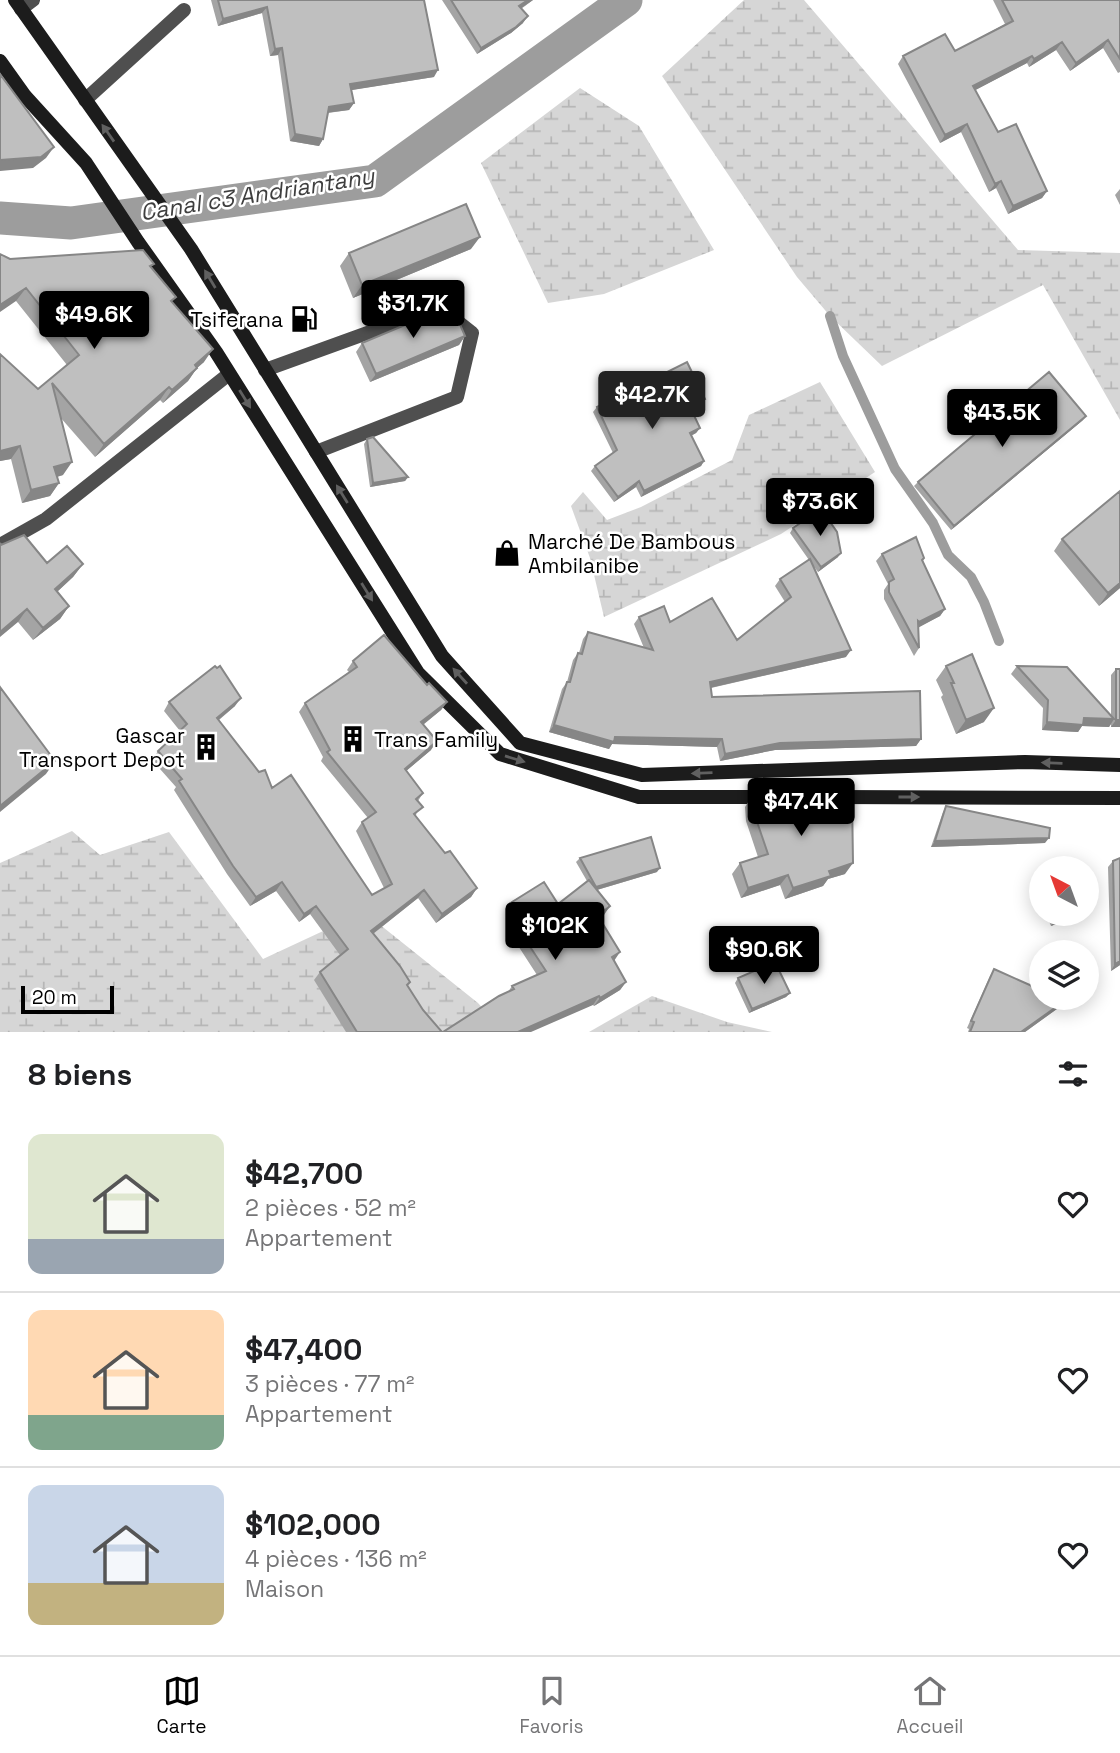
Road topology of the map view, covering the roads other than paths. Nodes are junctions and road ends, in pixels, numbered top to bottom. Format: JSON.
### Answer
{"nodes":[{"id":1,"x":23,"y":3,"type":"edge"},
{"id":2,"x":184,"y":10,"type":"dead end"},
{"id":3,"x":0,"y":61,"type":"edge"},
{"id":4,"x":85,"y":100,"type":"junction"},
{"id":5,"x":265,"y":370,"type":"junction"},
{"id":6,"x":229,"y":374,"type":"junction"},
{"id":7,"x":316,"y":452,"type":"junction"},
{"id":8,"x":0,"y":544,"type":"edge"},
{"id":9,"x":1120,"y":765,"type":"edge"},
{"id":10,"x":790,"y":797,"type":"edge"},
{"id":11,"x":817,"y":797,"type":"edge"},
{"id":12,"x":1120,"y":798,"type":"edge"}],
"edges":[{"from":1,"to":4,"type":"street"},
{"from":2,"to":4,"type":"street"},
{"from":3,"to":6,"type":"street"},
{"from":5,"to":4,"type":"street","one_way":true},
{"from":5,"to":7,"type":"street"},
{"from":5,"to":7,"type":"street"},
{"from":6,"to":8,"type":"street"},
{"from":6,"to":10,"type":"street","one_way":true},
{"from":9,"to":7,"type":"street","one_way":true},
{"from":11,"to":12,"type":"street","one_way":true}]}
